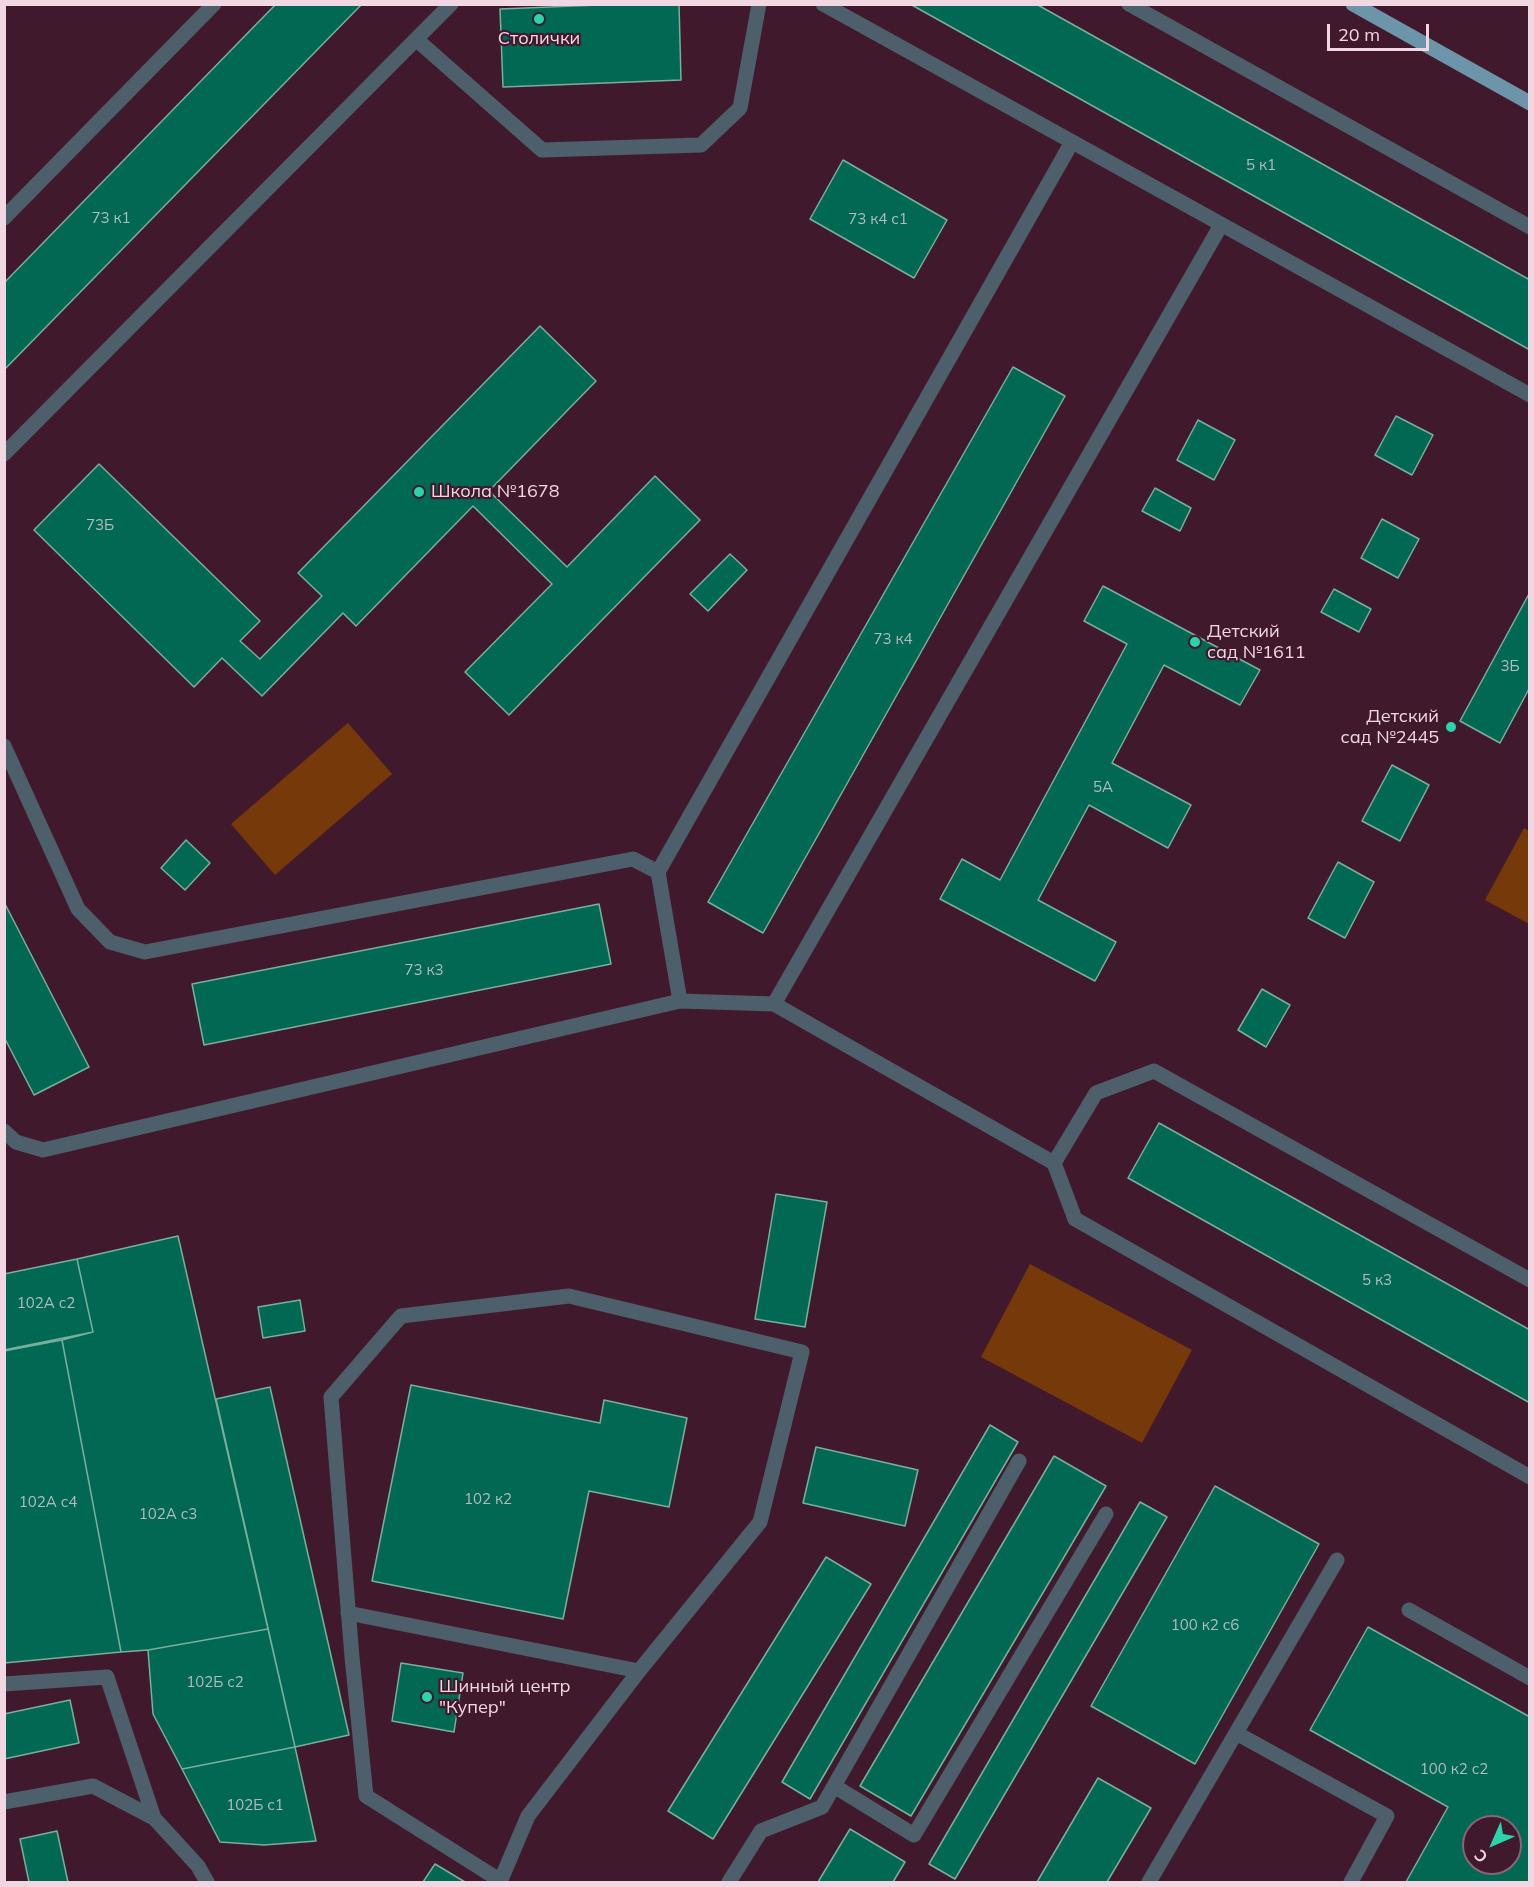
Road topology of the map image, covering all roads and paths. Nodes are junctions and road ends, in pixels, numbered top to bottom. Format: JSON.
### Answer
{"nodes":[{"id":1,"x":214,"y":4,"type":"edge"},
{"id":2,"x":451,"y":4,"type":"edge"},
{"id":3,"x":759,"y":4,"type":"edge"},
{"id":4,"x":823,"y":4,"type":"edge"},
{"id":5,"x":1129,"y":4,"type":"edge"},
{"id":6,"x":1353,"y":4,"type":"edge"},
{"id":7,"x":417,"y":40,"type":"junction"},
{"id":8,"x":1530,"y":103,"type":"edge"},
{"id":9,"x":1072,"y":142,"type":"junction"},
{"id":10,"x":4,"y":218,"type":"edge"},
{"id":11,"x":1221,"y":225,"type":"junction"},
{"id":12,"x":1530,"y":227,"type":"edge"},
{"id":13,"x":1530,"y":395,"type":"edge"},
{"id":14,"x":4,"y":454,"type":"edge"},
{"id":15,"x":4,"y":746,"type":"edge"},
{"id":16,"x":658,"y":872,"type":"junction"},
{"id":17,"x":680,"y":1001,"type":"junction"},
{"id":18,"x":774,"y":1004,"type":"junction"},
{"id":19,"x":4,"y":1131,"type":"edge"},
{"id":20,"x":1054,"y":1163,"type":"junction"},
{"id":21,"x":1530,"y":1280,"type":"edge"},
{"id":22,"x":1019,"y":1461,"type":"dead end"},
{"id":23,"x":1530,"y":1477,"type":"edge"},
{"id":24,"x":1106,"y":1514,"type":"dead end"},
{"id":25,"x":1337,"y":1560,"type":"dead end"},
{"id":26,"x":1408,"y":1610,"type":"dead end"},
{"id":27,"x":348,"y":1613,"type":"junction"},
{"id":28,"x":639,"y":1671,"type":"junction"},
{"id":29,"x":1530,"y":1678,"type":"edge"},
{"id":30,"x":4,"y":1684,"type":"edge"},
{"id":31,"x":1236,"y":1733,"type":"junction"},
{"id":32,"x":834,"y":1786,"type":"junction"},
{"id":33,"x":4,"y":1802,"type":"edge"},
{"id":34,"x":154,"y":1818,"type":"junction"},
{"id":35,"x":207,"y":1882,"type":"edge"},
{"id":36,"x":500,"y":1882,"type":"edge"},
{"id":37,"x":729,"y":1882,"type":"edge"},
{"id":38,"x":1149,"y":1882,"type":"edge"},
{"id":39,"x":1351,"y":1882,"type":"edge"}],
"edges":[{"from":1,"to":10,"type":"lane"},
{"from":2,"to":7,"type":"lane"},
{"from":3,"to":7,"type":"lane"},
{"from":4,"to":9,"type":"lane"},
{"from":5,"to":12,"type":"lane"},
{"from":6,"to":8,"type":"main road"},
{"from":7,"to":14,"type":"lane"},
{"from":9,"to":11,"type":"lane"},
{"from":9,"to":16,"type":"lane"},
{"from":11,"to":13,"type":"lane"},
{"from":11,"to":18,"type":"lane"},
{"from":15,"to":16,"type":"lane"},
{"from":16,"to":17,"type":"lane"},
{"from":17,"to":18,"type":"lane"},
{"from":17,"to":19,"type":"lane"},
{"from":18,"to":20,"type":"lane"},
{"from":20,"to":21,"type":"lane"},
{"from":20,"to":23,"type":"lane"},
{"from":22,"to":32,"type":"lane"},
{"from":24,"to":32,"type":"lane"},
{"from":25,"to":31,"type":"lane"},
{"from":26,"to":29,"type":"lane"},
{"from":27,"to":28,"type":"lane"},
{"from":27,"to":28,"type":"lane"},
{"from":27,"to":36,"type":"lane"},
{"from":28,"to":36,"type":"lane"},
{"from":30,"to":34,"type":"lane"},
{"from":31,"to":38,"type":"lane"},
{"from":31,"to":39,"type":"lane"},
{"from":32,"to":37,"type":"lane"},
{"from":33,"to":34,"type":"lane"},
{"from":34,"to":35,"type":"lane"}]}
